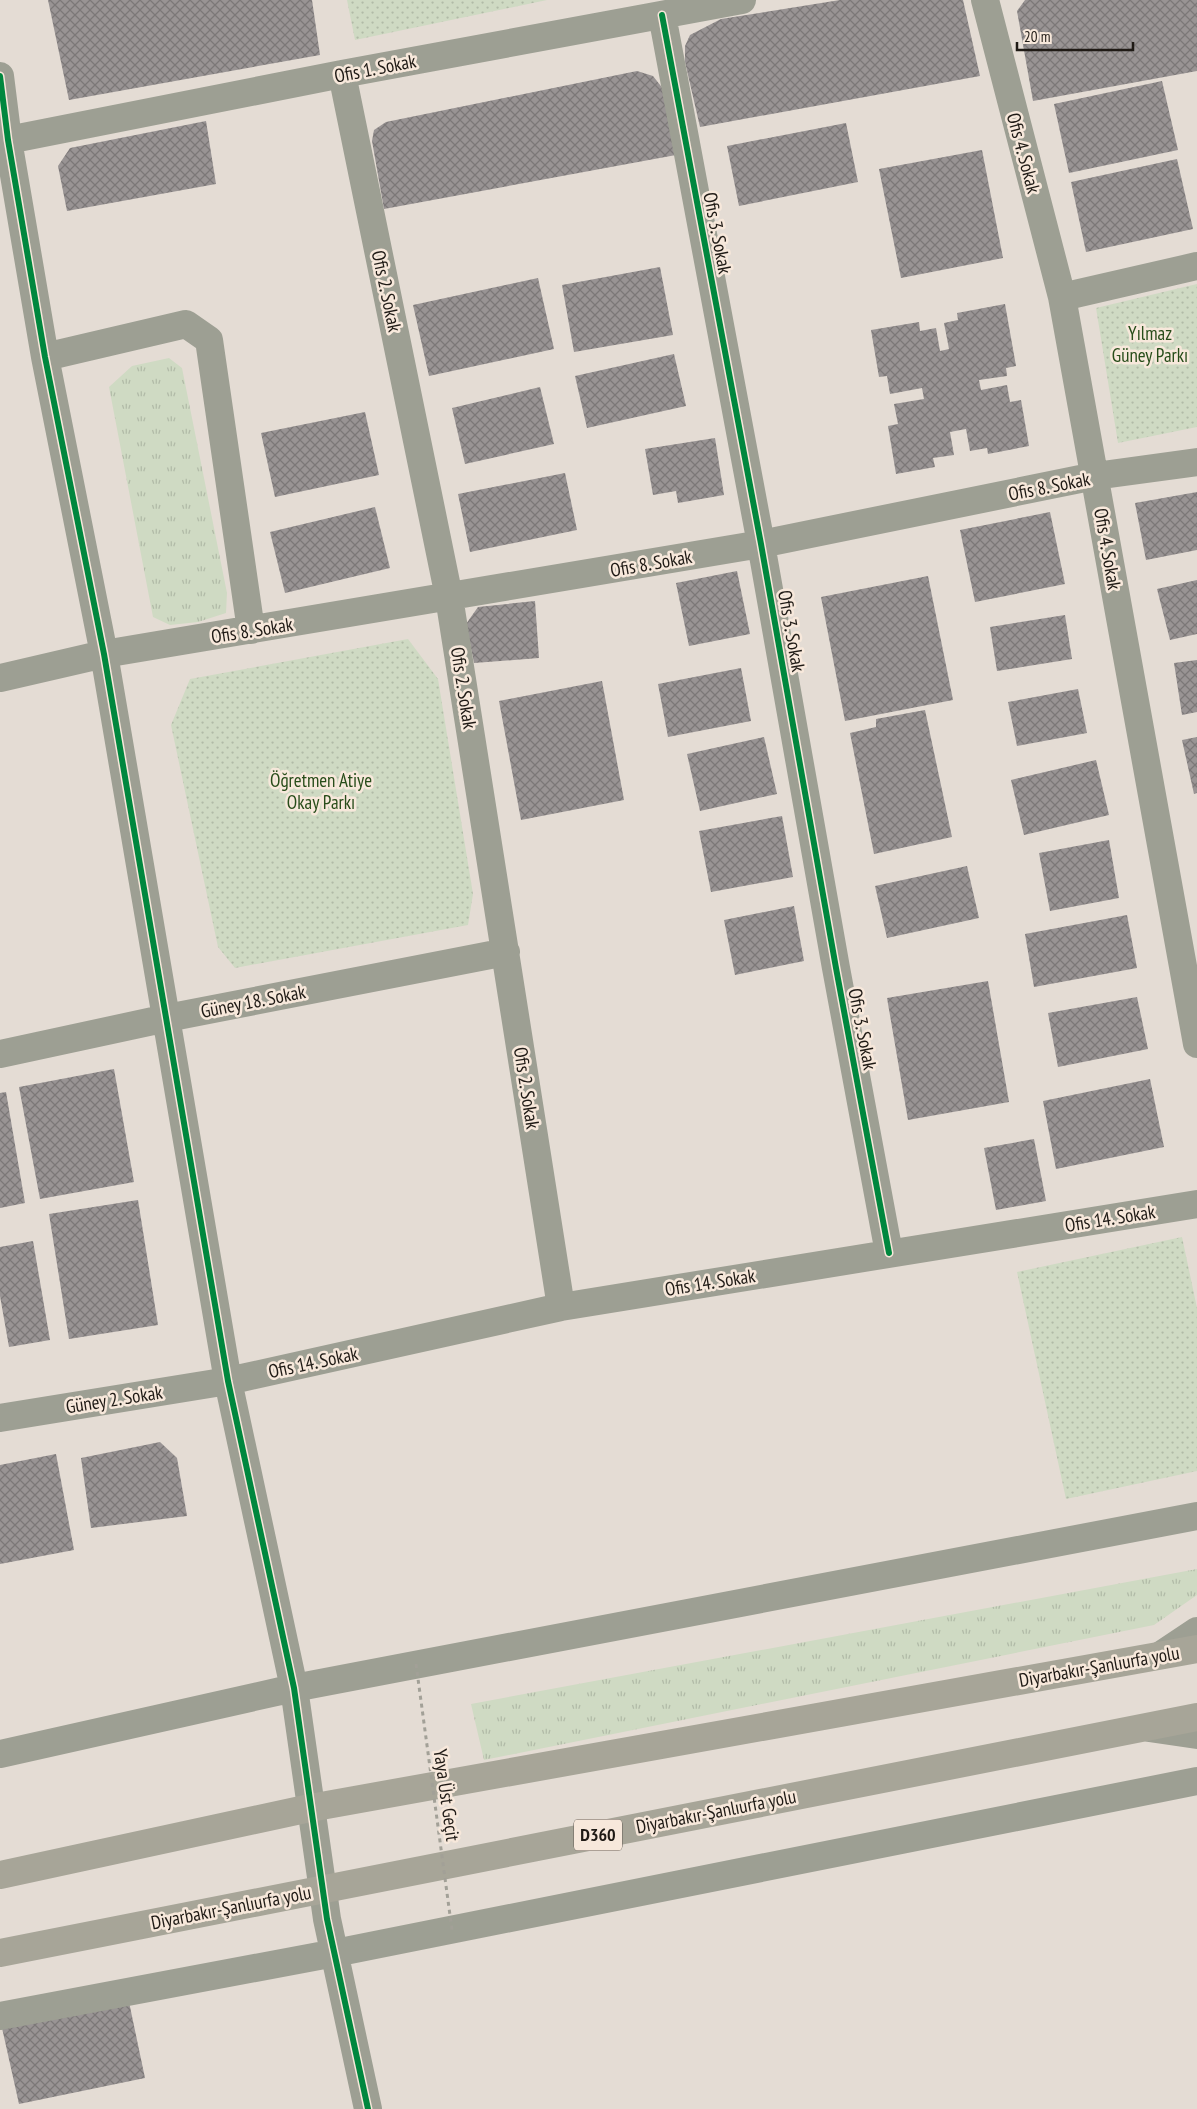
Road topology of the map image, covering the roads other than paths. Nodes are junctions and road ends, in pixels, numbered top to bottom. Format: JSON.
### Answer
{"nodes":[{"id":1,"x":742,"y":0,"type":"edge"},
{"id":2,"x":985,"y":0,"type":"edge"},
{"id":3,"x":662,"y":15,"type":"junction"},
{"id":4,"x":342,"y":74,"type":"junction"},
{"id":5,"x":0,"y":76,"type":"edge"},
{"id":6,"x":8,"y":140,"type":"junction"},
{"id":7,"x":1197,"y":266,"type":"edge"},
{"id":8,"x":1062,"y":297,"type":"junction"},
{"id":9,"x":45,"y":357,"type":"junction"},
{"id":10,"x":1197,"y":462,"type":"edge"},
{"id":11,"x":1095,"y":476,"type":"junction"},
{"id":12,"x":761,"y":544,"type":"junction"},
{"id":13,"x":449,"y":597,"type":"junction"},
{"id":14,"x":251,"y":630,"type":"junction"},
{"id":15,"x":104,"y":654,"type":"junction"},
{"id":16,"x":0,"y":678,"type":"edge"},
{"id":17,"x":506,"y":952,"type":"junction"},
{"id":18,"x":167,"y":1018,"type":"junction"},
{"id":19,"x":1197,"y":1044,"type":"edge"},
{"id":20,"x":0,"y":1054,"type":"edge"},
{"id":21,"x":1197,"y":1204,"type":"edge"},
{"id":22,"x":889,"y":1253,"type":"junction"},
{"id":23,"x":561,"y":1307,"type":"junction"},
{"id":24,"x":228,"y":1381,"type":"junction"},
{"id":25,"x":0,"y":1418,"type":"edge"},
{"id":26,"x":1197,"y":1516,"type":"edge"},
{"id":27,"x":1197,"y":1631,"type":"edge"},
{"id":28,"x":1197,"y":1649,"type":"edge"},
{"id":29,"x":1161,"y":1656,"type":"junction"},
{"id":30,"x":294,"y":1688,"type":"junction"},
{"id":31,"x":1197,"y":1717,"type":"edge"},
{"id":32,"x":1143,"y":1727,"type":"junction"},
{"id":33,"x":1197,"y":1735,"type":"edge"},
{"id":34,"x":0,"y":1754,"type":"edge"},
{"id":35,"x":1197,"y":1781,"type":"edge"},
{"id":36,"x":310,"y":1808,"type":"junction"},
{"id":37,"x":0,"y":1875,"type":"edge"},
{"id":38,"x":322,"y":1889,"type":"junction"},
{"id":39,"x":0,"y":1953,"type":"edge"},
{"id":40,"x":335,"y":1953,"type":"junction"},
{"id":41,"x":0,"y":2016,"type":"edge"},
{"id":42,"x":368,"y":2109,"type":"edge"}],
"edges":[{"from":1,"to":3,"type":"street","name":"Ofis 1. Sokak"},
{"from":2,"to":8,"type":"street","name":"Ofis 4. Sokak"},
{"from":3,"to":4,"type":"street","name":"Ofis 1. Sokak"},
{"from":3,"to":12,"type":"street","name":"Ofis 3. Sokak"},
{"from":4,"to":6,"type":"street","name":"Ofis 1. Sokak"},
{"from":4,"to":13,"type":"street","name":"Ofis 2. Sokak"},
{"from":5,"to":6,"type":"street"},
{"from":6,"to":9,"type":"street"},
{"from":7,"to":8,"type":"street"},
{"from":8,"to":11,"type":"street","name":"Ofis 4. Sokak"},
{"from":9,"to":14,"type":"street"},
{"from":9,"to":15,"type":"street"},
{"from":10,"to":11,"type":"street","name":"Ofis 8. Sokak"},
{"from":11,"to":12,"type":"street","name":"Ofis 8. Sokak"},
{"from":11,"to":19,"type":"street","name":"Ofis 4. Sokak"},
{"from":12,"to":13,"type":"street","name":"Ofis 8. Sokak"},
{"from":12,"to":22,"type":"street","name":"Ofis 3. Sokak"},
{"from":13,"to":14,"type":"street","name":"Ofis 8. Sokak"},
{"from":13,"to":17,"type":"street","name":"Ofis 2. Sokak"},
{"from":14,"to":15,"type":"street","name":"Ofis 8. Sokak"},
{"from":15,"to":16,"type":"street","name":"Ofis 8. Sokak"},
{"from":15,"to":18,"type":"street"},
{"from":17,"to":18,"type":"street","name":"Güney 18. Sokak"},
{"from":17,"to":23,"type":"street","name":"Ofis 2. Sokak"},
{"from":18,"to":20,"type":"street","name":"Güney 18. Sokak"},
{"from":18,"to":24,"type":"street"},
{"from":21,"to":22,"type":"street","name":"Ofis 14. Sokak"},
{"from":22,"to":23,"type":"street","name":"Ofis 14. Sokak"},
{"from":23,"to":24,"type":"street","name":"Ofis 14. Sokak"},
{"from":24,"to":25,"type":"street","name":"Güney 2. Sokak"},
{"from":24,"to":30,"type":"street"},
{"from":26,"to":30,"type":"street"},
{"from":27,"to":29,"type":"street"},
{"from":28,"to":29,"type":"highway","name":"Diyarbakır-Şanlıurfa yolu"},
{"from":29,"to":36,"type":"highway","name":"Diyarbakır-Şanlıurfa yolu"},
{"from":30,"to":34,"type":"street"},
{"from":30,"to":36,"type":"street"},
{"from":31,"to":32,"type":"highway","name":"Diyarbakır-Şanlıurfa yolu","number":"D360"},
{"from":32,"to":33,"type":"street"},
{"from":32,"to":38,"type":"highway","name":"Diyarbakır-Şanlıurfa yolu","number":"D360"},
{"from":35,"to":40,"type":"street"},
{"from":36,"to":37,"type":"highway","name":"Diyarbakır-Şanlıurfa yolu"},
{"from":36,"to":38,"type":"street"},
{"from":38,"to":39,"type":"highway","name":"Diyarbakır-Şanlıurfa yolu","number":"D360"},
{"from":38,"to":40,"type":"street"},
{"from":40,"to":41,"type":"street"},
{"from":40,"to":42,"type":"street"}]}
